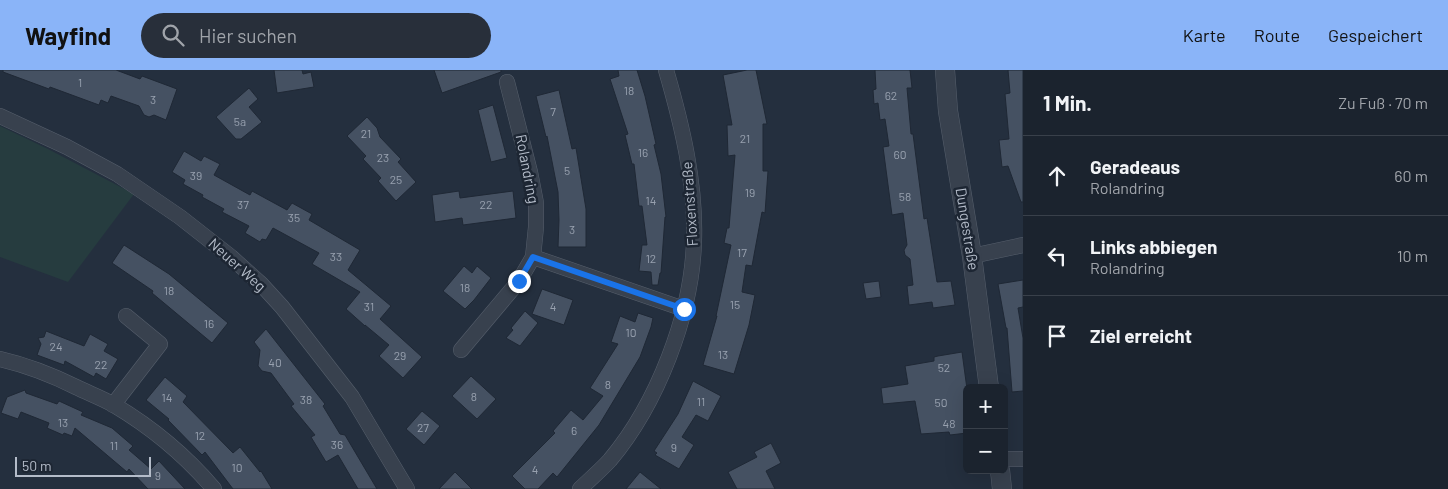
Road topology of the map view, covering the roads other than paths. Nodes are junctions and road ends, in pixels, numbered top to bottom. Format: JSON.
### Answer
{"nodes":[{"id":1,"x":666,"y":70,"type":"edge"},
{"id":2,"x":945,"y":70,"type":"edge"},
{"id":3,"x":507,"y":82,"type":"dead end"},
{"id":4,"x":0,"y":116,"type":"edge"},
{"id":5,"x":1023,"y":245,"type":"edge"},
{"id":6,"x":972,"y":256,"type":"junction"},
{"id":7,"x":533,"y":257,"type":"junction"},
{"id":8,"x":684,"y":309,"type":"junction"},
{"id":9,"x":126,"y":316,"type":"dead end"},
{"id":10,"x":461,"y":350,"type":"dead end"},
{"id":11,"x":0,"y":359,"type":"edge"},
{"id":12,"x":988,"y":384,"type":"edge"},
{"id":13,"x":113,"y":405,"type":"junction"},
{"id":14,"x":1008,"y":459,"type":"edge"},
{"id":15,"x":1023,"y":459,"type":"edge"},
{"id":16,"x":1000,"y":474,"type":"edge"},
{"id":17,"x":214,"y":489,"type":"edge"},
{"id":18,"x":407,"y":489,"type":"edge"},
{"id":19,"x":580,"y":489,"type":"edge"},
{"id":20,"x":1002,"y":489,"type":"edge"}],
"edges":[{"from":1,"to":8,"type":"street","name":"Floxenstraße"},
{"from":2,"to":6,"type":"street","name":"Dungestraße"},
{"from":3,"to":7,"type":"street","name":"Rolandring"},
{"from":4,"to":18,"type":"street","name":"Neuer Weg"},
{"from":5,"to":6,"type":"street"},
{"from":6,"to":12,"type":"street","name":"Dungestraße"},
{"from":7,"to":8,"type":"street"},
{"from":7,"to":10,"type":"street","name":"Rolandring"},
{"from":8,"to":19,"type":"street","name":"Floxenstraße"},
{"from":9,"to":13,"type":"street"},
{"from":11,"to":13,"type":"street"},
{"from":13,"to":17,"type":"street"},
{"from":14,"to":15,"type":"street"},
{"from":16,"to":20,"type":"street"}]}
